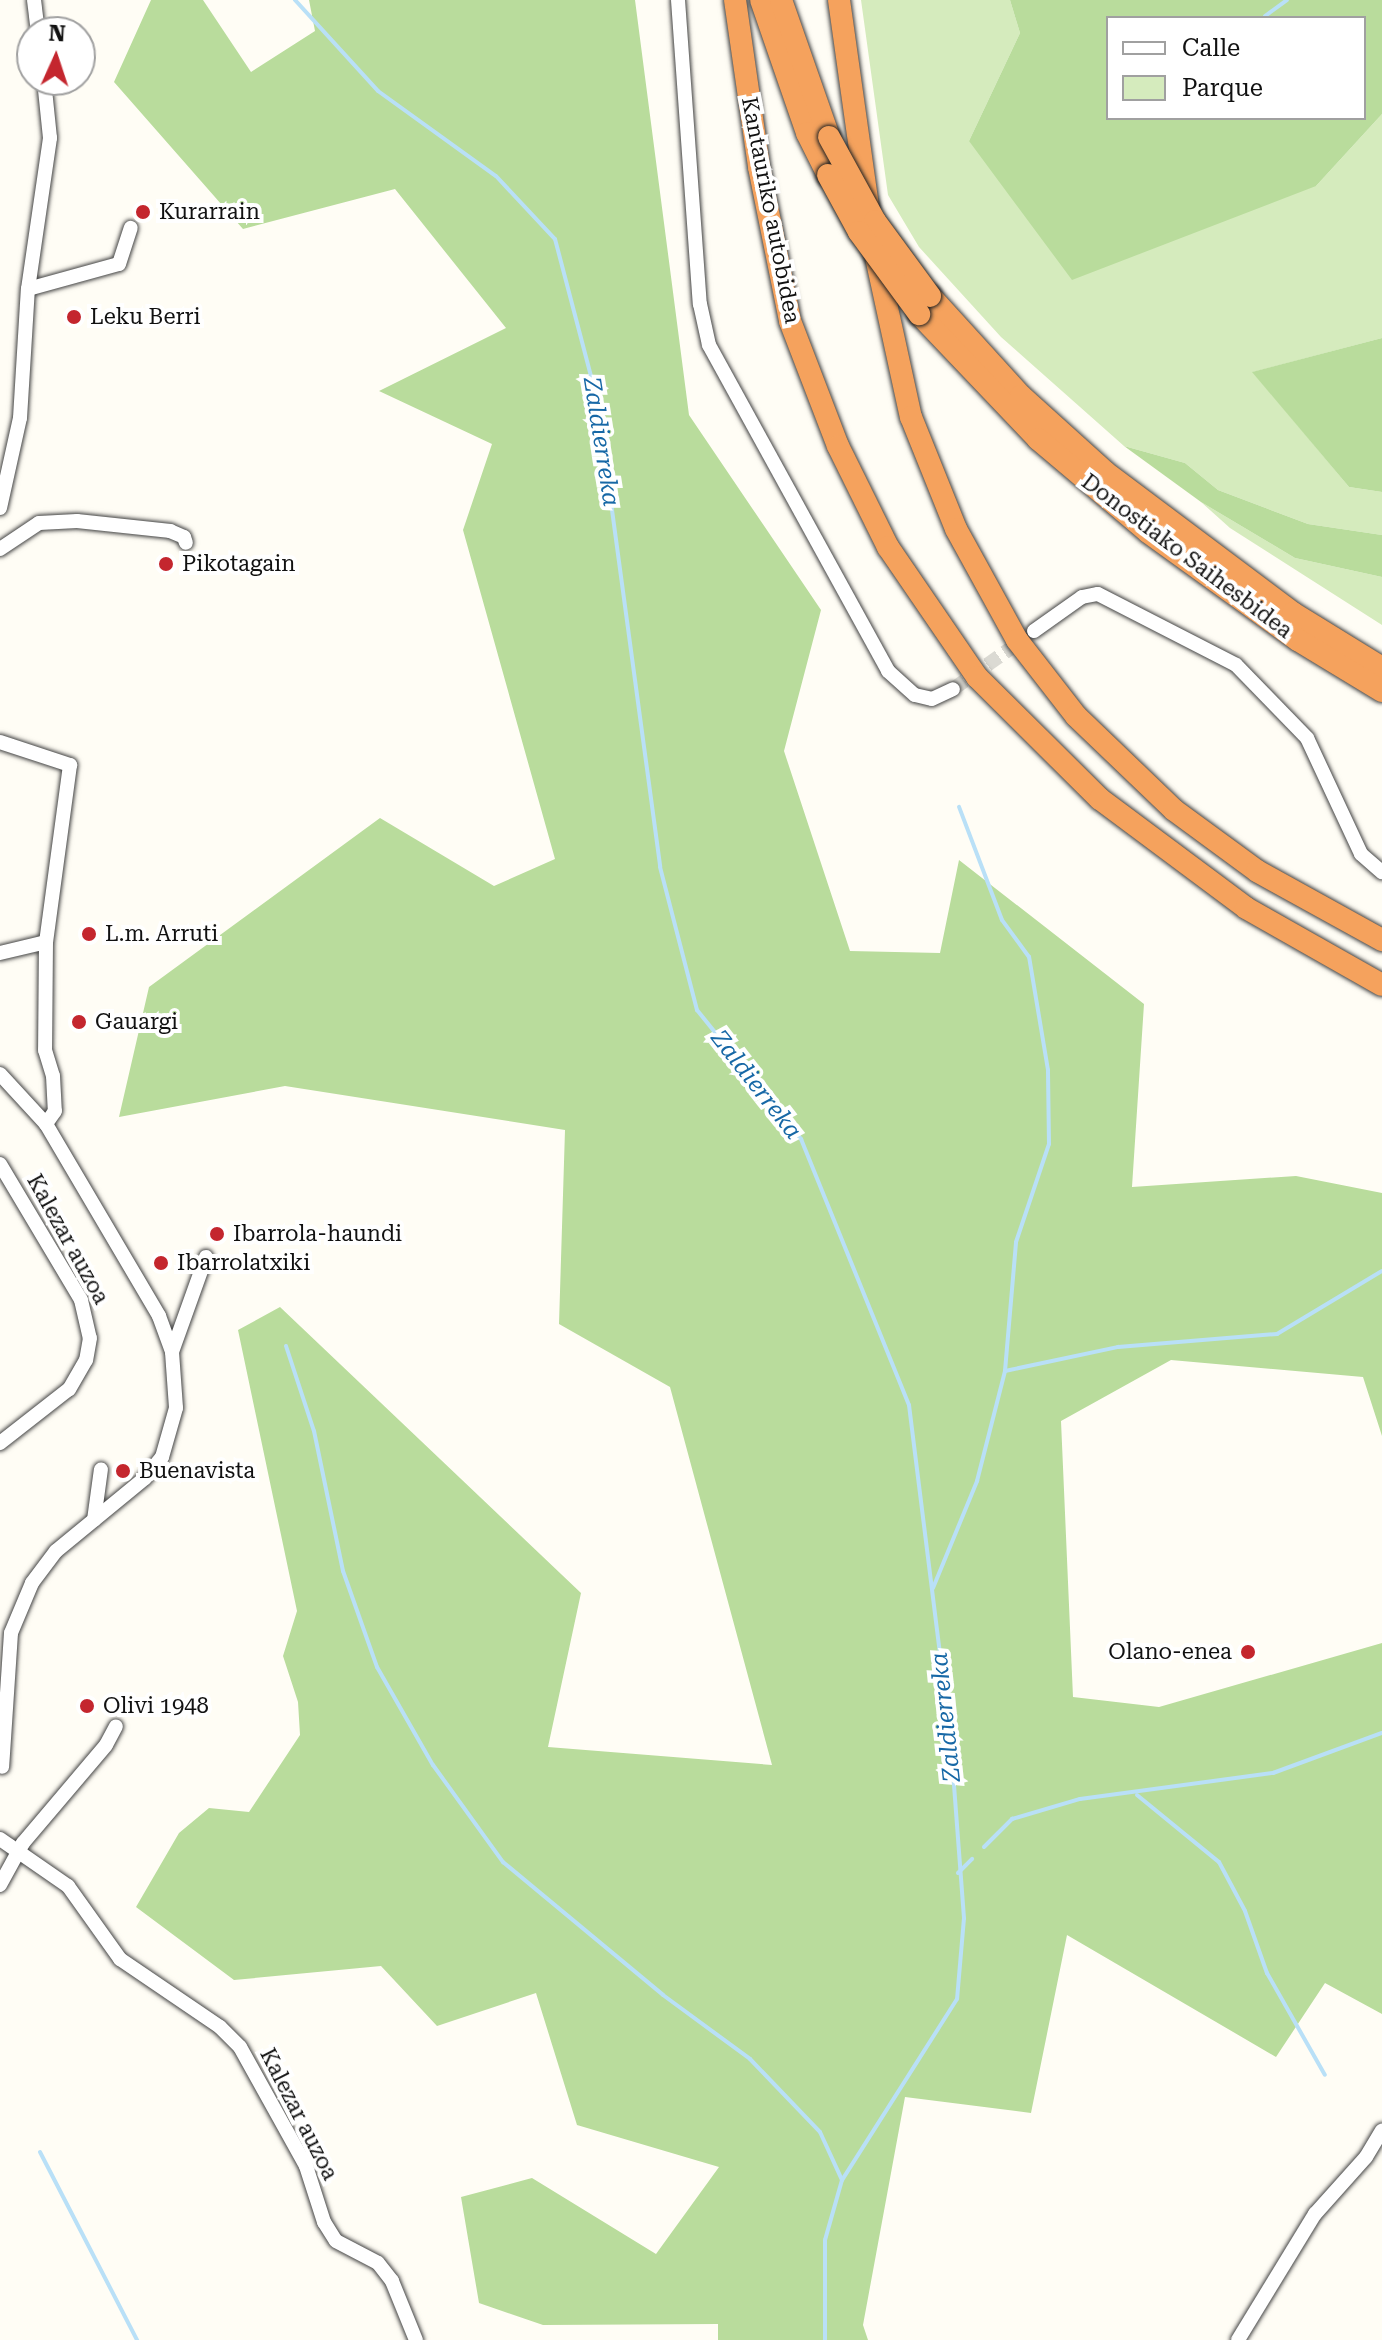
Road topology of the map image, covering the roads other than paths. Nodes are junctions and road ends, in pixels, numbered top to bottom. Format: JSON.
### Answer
{"nodes":[{"id":1,"x":678,"y":0,"type":"edge"},
{"id":2,"x":735,"y":0,"type":"edge"},
{"id":3,"x":761,"y":0,"type":"edge"},
{"id":4,"x":781,"y":0,"type":"edge"},
{"id":5,"x":839,"y":0,"type":"edge"},
{"id":6,"x":46,"y":96,"type":"edge"},
{"id":7,"x":131,"y":228,"type":"dead end"},
{"id":8,"x":28,"y":289,"type":"junction"},
{"id":9,"x":924,"y":305,"type":"junction"},
{"id":10,"x":0,"y":508,"type":"edge"},
{"id":11,"x":186,"y":543,"type":"dead end"},
{"id":12,"x":0,"y":549,"type":"edge"},
{"id":13,"x":1034,"y":631,"type":"tunnel mouth"},
{"id":14,"x":1382,"y":668,"type":"edge"},
{"id":15,"x":953,"y":689,"type":"tunnel mouth"},
{"id":16,"x":1382,"y":691,"type":"edge"},
{"id":17,"x":0,"y":742,"type":"edge"},
{"id":18,"x":1382,"y":872,"type":"edge"},
{"id":19,"x":1382,"y":940,"type":"edge"},
{"id":20,"x":46,"y":942,"type":"junction"},
{"id":21,"x":0,"y":953,"type":"edge"},
{"id":22,"x":1382,"y":985,"type":"edge"},
{"id":23,"x":0,"y":1074,"type":"edge"},
{"id":24,"x":46,"y":1124,"type":"junction"},
{"id":25,"x":0,"y":1164,"type":"edge"},
{"id":26,"x":206,"y":1257,"type":"dead end"},
{"id":27,"x":172,"y":1352,"type":"junction"},
{"id":28,"x":0,"y":1443,"type":"edge"},
{"id":29,"x":101,"y":1469,"type":"dead end"},
{"id":30,"x":94,"y":1520,"type":"junction"},
{"id":31,"x":116,"y":1726,"type":"dead end"},
{"id":32,"x":1,"y":1760,"type":"edge"},
{"id":33,"x":0,"y":1784,"type":"edge"},
{"id":34,"x":0,"y":1839,"type":"edge"},
{"id":35,"x":19,"y":1850,"type":"junction"},
{"id":36,"x":0,"y":1885,"type":"edge"},
{"id":37,"x":1382,"y":2130,"type":"edge"},
{"id":38,"x":416,"y":2340,"type":"edge"},
{"id":39,"x":1238,"y":2340,"type":"edge"}],
"edges":[{"from":1,"to":15,"type":"street"},
{"from":2,"to":22,"type":"highway","name":"Kantauriko autobidea"},
{"from":3,"to":9,"type":"highway","name":"Donostiako Saihesbidea","bridge":true},
{"from":4,"to":9,"type":"highway","name":"Donostiako Saihesbidea","bridge":true},
{"from":5,"to":19,"type":"highway"},
{"from":6,"to":8,"type":"street"},
{"from":7,"to":8,"type":"street"},
{"from":8,"to":10,"type":"street"},
{"from":9,"to":14,"type":"highway","name":"Donostiako Saihesbidea"},
{"from":9,"to":16,"type":"highway","name":"Donostiako Saihesbidea"},
{"from":11,"to":12,"type":"street"},
{"from":13,"to":18,"type":"street"},
{"from":17,"to":20,"type":"street"},
{"from":20,"to":21,"type":"street"},
{"from":20,"to":24,"type":"street"},
{"from":23,"to":24,"type":"street"},
{"from":24,"to":27,"type":"street"},
{"from":25,"to":28,"type":"street","name":"Kalezar auzoa"},
{"from":26,"to":27,"type":"street"},
{"from":27,"to":30,"type":"street"},
{"from":29,"to":30,"type":"street"},
{"from":30,"to":32,"type":"street"},
{"from":31,"to":35,"type":"street"},
{"from":32,"to":33,"type":"street"},
{"from":34,"to":35,"type":"street","name":"Kalezar auzoa"},
{"from":35,"to":36,"type":"street"},
{"from":35,"to":38,"type":"street","name":"Kalezar auzoa"},
{"from":37,"to":39,"type":"street"}]}
